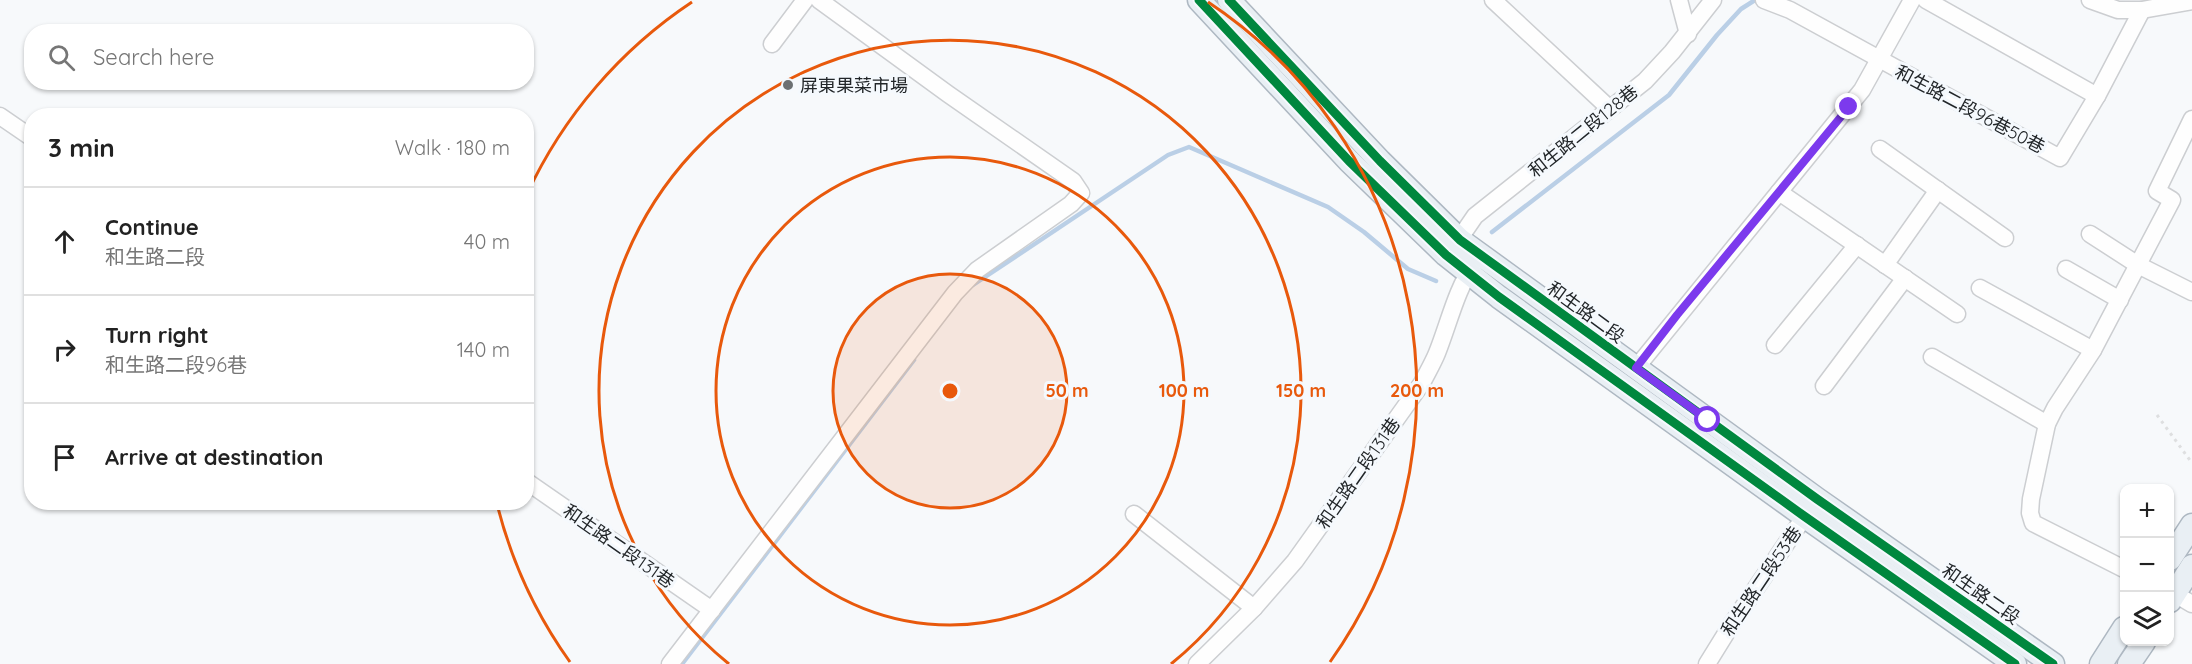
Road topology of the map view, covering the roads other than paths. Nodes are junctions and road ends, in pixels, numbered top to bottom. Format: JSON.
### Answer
{"nodes":[{"id":1,"x":805,"y":0,"type":"edge"},
{"id":2,"x":819,"y":0,"type":"edge"},
{"id":3,"x":1199,"y":0,"type":"edge"},
{"id":4,"x":1229,"y":0,"type":"edge"},
{"id":5,"x":1494,"y":0,"type":"edge"},
{"id":6,"x":1679,"y":0,"type":"edge"},
{"id":7,"x":1713,"y":0,"type":"edge"},
{"id":8,"x":1765,"y":0,"type":"edge"},
{"id":9,"x":1912,"y":0,"type":"edge"},
{"id":10,"x":1926,"y":0,"type":"edge"},
{"id":11,"x":2090,"y":0,"type":"edge"},
{"id":12,"x":2192,"y":1,"type":"edge"},
{"id":13,"x":2142,"y":10,"type":"junction"},
{"id":14,"x":1688,"y":34,"type":"junction"},
{"id":15,"x":772,"y":44,"type":"dead end"},
{"id":16,"x":1879,"y":60,"type":"junction"},
{"id":17,"x":2097,"y":96,"type":"junction"},
{"id":18,"x":1609,"y":108,"type":"junction"},
{"id":19,"x":0,"y":116,"type":"edge"},
{"id":20,"x":2192,"y":119,"type":"edge"},
{"id":21,"x":24,"y":132,"type":"edge"},
{"id":22,"x":1880,"y":149,"type":"dead end"},
{"id":23,"x":1938,"y":190,"type":"junction"},
{"id":24,"x":1779,"y":192,"type":"junction"},
{"id":25,"x":2090,"y":234,"type":"dead end"},
{"id":26,"x":2006,"y":238,"type":"dead end"},
{"id":27,"x":1857,"y":245,"type":"junction"},
{"id":28,"x":1453,"y":248,"type":"junction"},
{"id":29,"x":1474,"y":264,"type":"junction"},
{"id":30,"x":1885,"y":265,"type":"junction"},
{"id":31,"x":2138,"y":265,"type":"junction"},
{"id":32,"x":2066,"y":269,"type":"dead end"},
{"id":33,"x":1905,"y":278,"type":"junction"},
{"id":34,"x":1980,"y":288,"type":"dead end"},
{"id":35,"x":2192,"y":292,"type":"edge"},
{"id":36,"x":2120,"y":300,"type":"junction"},
{"id":37,"x":1957,"y":314,"type":"dead end"},
{"id":38,"x":1775,"y":345,"type":"dead end"},
{"id":39,"x":2093,"y":350,"type":"junction"},
{"id":40,"x":1932,"y":357,"type":"dead end"},
{"id":41,"x":1636,"y":368,"type":"junction"},
{"id":42,"x":1824,"y":386,"type":"dead end"},
{"id":43,"x":2047,"y":424,"type":"junction"},
{"id":44,"x":534,"y":487,"type":"edge"},
{"id":45,"x":1810,"y":507,"type":"junction"},
{"id":46,"x":1134,"y":514,"type":"dead end"},
{"id":47,"x":2192,"y":525,"type":"edge"},
{"id":48,"x":2174,"y":552,"type":"edge"},
{"id":49,"x":2192,"y":566,"type":"edge"},
{"id":50,"x":2120,"y":567,"type":"edge"},
{"id":51,"x":2176,"y":597,"type":"edge"},
{"id":52,"x":1254,"y":608,"type":"junction"},
{"id":53,"x":712,"y":610,"type":"junction"},
{"id":54,"x":2120,"y":634,"type":"edge"},
{"id":55,"x":2141,"y":646,"type":"edge"},
{"id":56,"x":670,"y":664,"type":"edge"},
{"id":57,"x":1197,"y":664,"type":"edge"},
{"id":58,"x":1707,"y":664,"type":"edge"},
{"id":59,"x":2014,"y":664,"type":"edge"},
{"id":60,"x":2053,"y":664,"type":"edge"},
{"id":61,"x":2101,"y":664,"type":"edge"},
{"id":62,"x":2129,"y":664,"type":"edge"}],
"edges":[{"from":1,"to":15,"type":"street"},
{"from":2,"to":53,"type":"street"},
{"from":3,"to":28,"type":"main road","name":"和生路二段"},
{"from":4,"to":28,"type":"main road","name":"和生路二段"},
{"from":5,"to":18,"type":"street"},
{"from":6,"to":14,"type":"street"},
{"from":7,"to":14,"type":"street","name":"和生路二段128巷"},
{"from":8,"to":16,"type":"street"},
{"from":9,"to":16,"type":"street"},
{"from":10,"to":17,"type":"street"},
{"from":11,"to":13,"type":"street"},
{"from":12,"to":13,"type":"street"},
{"from":13,"to":17,"type":"street"},
{"from":14,"to":18,"type":"street","name":"和生路二段128巷"},
{"from":16,"to":17,"type":"street","name":"和生路二段96巷50巷"},
{"from":16,"to":24,"type":"street"},
{"from":18,"to":28,"type":"street","name":"和生路二段128巷"},
{"from":19,"to":21,"type":"street"},
{"from":20,"to":31,"type":"street"},
{"from":22,"to":23,"type":"street"},
{"from":23,"to":26,"type":"street"},
{"from":23,"to":30,"type":"street"},
{"from":24,"to":27,"type":"street"},
{"from":24,"to":41,"type":"street"},
{"from":25,"to":31,"type":"street"},
{"from":27,"to":30,"type":"street"},
{"from":27,"to":38,"type":"street"},
{"from":28,"to":29,"type":"main road","name":"和生路二段"},
{"from":29,"to":41,"type":"main road","name":"和生路二段"},
{"from":29,"to":45,"type":"main road","name":"和生路二段"},
{"from":29,"to":52,"type":"street","name":"和生路二段131巷"},
{"from":30,"to":33,"type":"street"},
{"from":31,"to":35,"type":"street"},
{"from":31,"to":36,"type":"street"},
{"from":32,"to":36,"type":"street"},
{"from":33,"to":37,"type":"street"},
{"from":33,"to":42,"type":"street"},
{"from":34,"to":39,"type":"street"},
{"from":36,"to":39,"type":"street"},
{"from":39,"to":43,"type":"street"},
{"from":40,"to":43,"type":"street"},
{"from":41,"to":45,"type":"main road","name":"和生路二段"},
{"from":43,"to":50,"type":"street"},
{"from":44,"to":53,"type":"street","name":"和生路二段131巷"},
{"from":45,"to":58,"type":"street","name":"和生路二段53巷"},
{"from":45,"to":59,"type":"main road","name":"和生路二段"},
{"from":45,"to":60,"type":"main road","name":"和生路二段"},
{"from":46,"to":52,"type":"street"},
{"from":47,"to":48,"type":"main road"},
{"from":49,"to":51,"type":"main road"},
{"from":52,"to":57,"type":"street","name":"和生路二段131巷"},
{"from":53,"to":56,"type":"street"},
{"from":54,"to":61,"type":"main road"},
{"from":55,"to":62,"type":"main road"}]}
